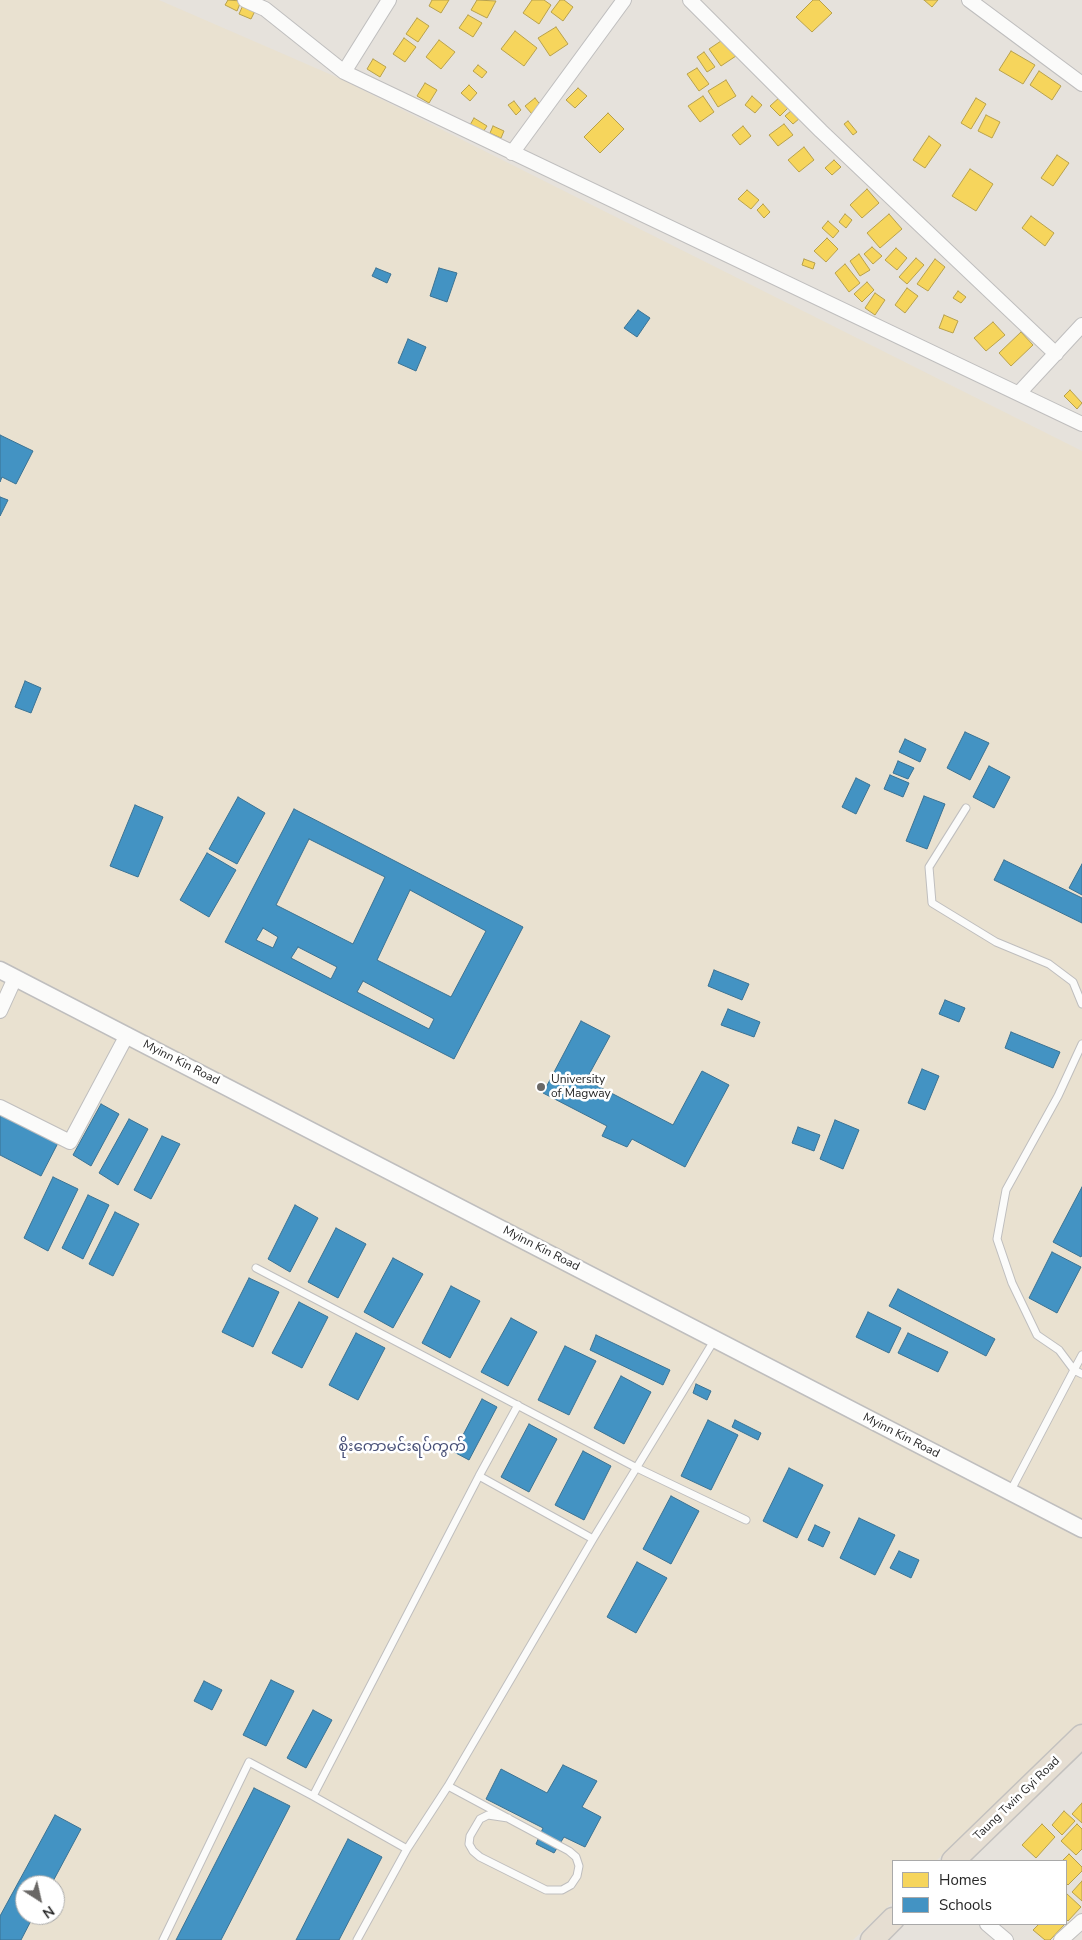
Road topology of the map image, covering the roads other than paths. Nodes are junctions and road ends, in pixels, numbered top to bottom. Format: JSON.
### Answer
{"nodes":[{"id":1,"x":245,"y":0,"type":"edge"},
{"id":2,"x":389,"y":0,"type":"edge"},
{"id":3,"x":624,"y":0,"type":"edge"},
{"id":4,"x":690,"y":0,"type":"edge"},
{"id":5,"x":969,"y":0,"type":"edge"},
{"id":6,"x":267,"y":5,"type":"edge"},
{"id":7,"x":344,"y":72,"type":"junction"},
{"id":8,"x":1082,"y":84,"type":"edge"},
{"id":9,"x":512,"y":154,"type":"junction"},
{"id":10,"x":1082,"y":325,"type":"edge"},
{"id":11,"x":1056,"y":354,"type":"junction"},
{"id":12,"x":1019,"y":393,"type":"junction"},
{"id":13,"x":1082,"y":424,"type":"edge"},
{"id":14,"x":966,"y":808,"type":"dead end"},
{"id":15,"x":0,"y":970,"type":"edge"},
{"id":16,"x":15,"y":978,"type":"junction"},
{"id":17,"x":1082,"y":1004,"type":"edge"},
{"id":18,"x":0,"y":1010,"type":"edge"},
{"id":19,"x":127,"y":1035,"type":"junction"},
{"id":20,"x":1082,"y":1044,"type":"edge"},
{"id":21,"x":0,"y":1107,"type":"edge"},
{"id":22,"x":256,"y":1268,"type":"dead end"},
{"id":23,"x":714,"y":1339,"type":"junction"},
{"id":24,"x":1082,"y":1355,"type":"edge"},
{"id":25,"x":1074,"y":1370,"type":"junction"},
{"id":26,"x":1082,"y":1374,"type":"edge"},
{"id":27,"x":518,"y":1405,"type":"junction"},
{"id":28,"x":637,"y":1468,"type":"junction"},
{"id":29,"x":479,"y":1476,"type":"junction"},
{"id":30,"x":1010,"y":1492,"type":"junction"},
{"id":31,"x":746,"y":1520,"type":"dead end"},
{"id":32,"x":1082,"y":1529,"type":"edge"},
{"id":33,"x":593,"y":1539,"type":"junction"},
{"id":34,"x":1082,"y":1736,"type":"edge"},
{"id":35,"x":448,"y":1786,"type":"junction"},
{"id":36,"x":313,"y":1796,"type":"junction"},
{"id":37,"x":508,"y":1818,"type":"junction"},
{"id":38,"x":407,"y":1849,"type":"junction"},
{"id":39,"x":954,"y":1860,"type":"edge"},
{"id":40,"x":892,"y":1920,"type":"edge"},
{"id":41,"x":1082,"y":1921,"type":"edge"},
{"id":42,"x":988,"y":1925,"type":"edge"},
{"id":43,"x":163,"y":1940,"type":"edge"},
{"id":44,"x":357,"y":1940,"type":"edge"},
{"id":45,"x":872,"y":1940,"type":"edge"},
{"id":46,"x":1006,"y":1940,"type":"edge"},
{"id":47,"x":1061,"y":1940,"type":"edge"}],
"edges":[{"from":1,"to":6,"type":"street"},
{"from":2,"to":7,"type":"street"},
{"from":3,"to":9,"type":"street"},
{"from":4,"to":11,"type":"street"},
{"from":5,"to":8,"type":"street"},
{"from":6,"to":7,"type":"street"},
{"from":7,"to":9,"type":"street"},
{"from":9,"to":12,"type":"street"},
{"from":10,"to":11,"type":"street"},
{"from":11,"to":12,"type":"street"},
{"from":12,"to":13,"type":"street"},
{"from":14,"to":17,"type":"lane"},
{"from":15,"to":16,"type":"street","name":"Myinn Kin Road"},
{"from":16,"to":18,"type":"street"},
{"from":16,"to":19,"type":"street","name":"Myinn Kin Road"},
{"from":19,"to":21,"type":"street"},
{"from":19,"to":23,"type":"street","name":"Myinn Kin Road"},
{"from":20,"to":25,"type":"lane"},
{"from":22,"to":27,"type":"lane"},
{"from":23,"to":28,"type":"lane"},
{"from":23,"to":30,"type":"street","name":"Myinn Kin Road"},
{"from":24,"to":25,"type":"lane"},
{"from":25,"to":26,"type":"lane"},
{"from":25,"to":30,"type":"lane"},
{"from":27,"to":28,"type":"lane"},
{"from":27,"to":29,"type":"lane"},
{"from":28,"to":31,"type":"lane"},
{"from":28,"to":33,"type":"lane"},
{"from":29,"to":33,"type":"lane"},
{"from":29,"to":36,"type":"lane"},
{"from":30,"to":32,"type":"street","name":"Myinn Kin Road"},
{"from":33,"to":35,"type":"lane"},
{"from":34,"to":39,"type":"highway","name":"Taung Twin Gyi Road"},
{"from":35,"to":37,"type":"lane"},
{"from":35,"to":38,"type":"lane"},
{"from":36,"to":38,"type":"lane"},
{"from":36,"to":43,"type":"lane"},
{"from":37,"to":37,"type":"lane"},
{"from":38,"to":44,"type":"lane"},
{"from":40,"to":45,"type":"highway"},
{"from":41,"to":47,"type":"street"},
{"from":42,"to":46,"type":"street"}]}
